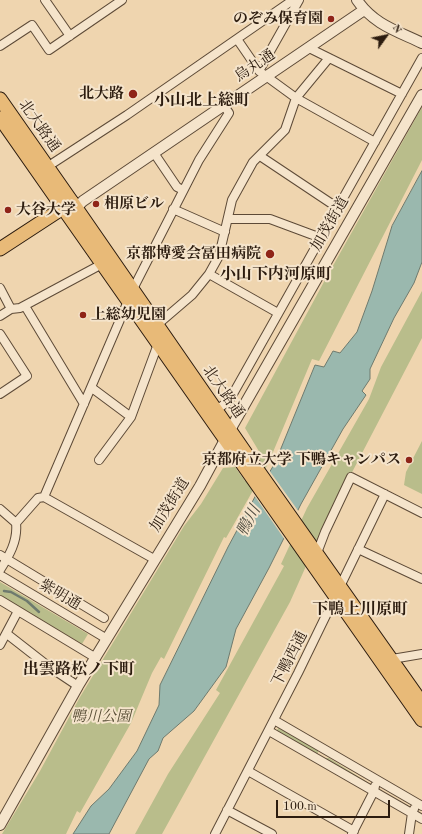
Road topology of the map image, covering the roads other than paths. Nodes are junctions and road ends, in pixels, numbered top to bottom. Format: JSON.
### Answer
{"nodes":[{"id":1,"x":46,"y":0,"type":"edge"},
{"id":2,"x":121,"y":0,"type":"edge"},
{"id":3,"x":292,"y":0,"type":"edge"},
{"id":4,"x":299,"y":0,"type":"edge"},
{"id":5,"x":358,"y":0,"type":"edge"},
{"id":6,"x":364,"y":10,"type":"junction"},
{"id":7,"x":70,"y":36,"type":"junction"},
{"id":8,"x":238,"y":39,"type":"junction"},
{"id":9,"x":422,"y":43,"type":"edge"},
{"id":10,"x":0,"y":46,"type":"edge"},
{"id":11,"x":309,"y":48,"type":"junction"},
{"id":12,"x":329,"y":58,"type":"junction"},
{"id":13,"x":422,"y":58,"type":"edge"},
{"id":14,"x":263,"y":74,"type":"junction"},
{"id":15,"x":402,"y":94,"type":"junction"},
{"id":16,"x":422,"y":94,"type":"edge"},
{"id":17,"x":296,"y":98,"type":"junction"},
{"id":18,"x":0,"y":99,"type":"edge"},
{"id":19,"x":224,"y":106,"type":"junction"},
{"id":20,"x":0,"y":118,"type":"edge"},
{"id":21,"x":375,"y":142,"type":"junction"},
{"id":22,"x":154,"y":153,"type":"junction"},
{"id":23,"x":260,"y":156,"type":"junction"},
{"id":24,"x":47,"y":167,"type":"junction"},
{"id":25,"x":183,"y":190,"type":"junction"},
{"id":26,"x":72,"y":207,"type":"junction"},
{"id":27,"x":338,"y":208,"type":"junction"},
{"id":28,"x":173,"y":209,"type":"junction"},
{"id":29,"x":228,"y":219,"type":"junction"},
{"id":30,"x":225,"y":232,"type":"junction"},
{"id":31,"x":321,"y":238,"type":"junction"},
{"id":32,"x":0,"y":250,"type":"edge"},
{"id":33,"x":0,"y":260,"type":"edge"},
{"id":34,"x":102,"y":264,"type":"junction"},
{"id":35,"x":209,"y":274,"type":"junction"},
{"id":36,"x":0,"y":288,"type":"edge"},
{"id":37,"x":130,"y":295,"type":"junction"},
{"id":38,"x":25,"y":306,"type":"junction"},
{"id":39,"x":11,"y":309,"type":"junction"},
{"id":40,"x":278,"y":313,"type":"junction"},
{"id":41,"x":0,"y":316,"type":"edge"},
{"id":42,"x":157,"y":325,"type":"junction"},
{"id":43,"x":0,"y":334,"type":"edge"},
{"id":44,"x":158,"y":344,"type":"junction"},
{"id":45,"x":92,"y":388,"type":"junction"},
{"id":46,"x":0,"y":394,"type":"edge"},
{"id":47,"x":84,"y":404,"type":"junction"},
{"id":48,"x":216,"y":410,"type":"junction"},
{"id":49,"x":131,"y":417,"type":"junction"},
{"id":50,"x":228,"y":436,"type":"junction"},
{"id":51,"x":99,"y":460,"type":"dead end"},
{"id":52,"x":384,"y":494,"type":"junction"},
{"id":53,"x":44,"y":497,"type":"junction"},
{"id":54,"x":0,"y":509,"type":"edge"},
{"id":55,"x":422,"y":513,"type":"edge"},
{"id":56,"x":16,"y":523,"type":"junction"},
{"id":57,"x":358,"y":549,"type":"junction"},
{"id":58,"x":314,"y":554,"type":"junction"},
{"id":59,"x":4,"y":557,"type":"edge"},
{"id":60,"x":154,"y":559,"type":"junction"},
{"id":61,"x":0,"y":570,"type":"edge"},
{"id":62,"x":0,"y":575,"type":"edge"},
{"id":63,"x":422,"y":579,"type":"edge"},
{"id":64,"x":338,"y":592,"type":"junction"},
{"id":65,"x":0,"y":600,"type":"edge"},
{"id":66,"x":18,"y":611,"type":"junction"},
{"id":67,"x":104,"y":618,"type":"dead end"},
{"id":68,"x":7,"y":634,"type":"junction"},
{"id":69,"x":107,"y":639,"type":"junction"},
{"id":70,"x":0,"y":645,"type":"edge"},
{"id":71,"x":422,"y":654,"type":"edge"},
{"id":72,"x":96,"y":658,"type":"junction"},
{"id":73,"x":392,"y":659,"type":"junction"},
{"id":74,"x":78,"y":686,"type":"junction"},
{"id":75,"x":422,"y":703,"type":"edge"},
{"id":76,"x":274,"y":720,"type":"junction"},
{"id":77,"x":422,"y":720,"type":"edge"},
{"id":78,"x":268,"y":731,"type":"junction"},
{"id":79,"x":248,"y":771,"type":"junction"},
{"id":80,"x":376,"y":779,"type":"junction"},
{"id":81,"x":374,"y":790,"type":"junction"},
{"id":82,"x":420,"y":803,"type":"edge"},
{"id":83,"x":227,"y":810,"type":"junction"},
{"id":84,"x":412,"y":813,"type":"junction"},
{"id":85,"x":422,"y":819,"type":"edge"},
{"id":86,"x":0,"y":825,"type":"edge"},
{"id":87,"x":353,"y":832,"type":"edge"},
{"id":88,"x":215,"y":834,"type":"edge"},
{"id":89,"x":272,"y":834,"type":"edge"},
{"id":90,"x":409,"y":834,"type":"edge"}],
"edges":[{"from":1,"to":7,"type":"street"},
{"from":2,"to":7,"type":"street"},
{"from":3,"to":8,"type":"street"},
{"from":4,"to":14,"type":"street"},
{"from":5,"to":6,"type":"street"},
{"from":6,"to":9,"type":"street"},
{"from":6,"to":11,"type":"street","name":"烏丸通"},
{"from":7,"to":10,"type":"street"},
{"from":8,"to":14,"type":"street"},
{"from":8,"to":24,"type":"street"},
{"from":11,"to":12,"type":"street"},
{"from":11,"to":14,"type":"street","name":"烏丸通"},
{"from":12,"to":15,"type":"street"},
{"from":12,"to":17,"type":"street"},
{"from":13,"to":15,"type":"street"},
{"from":14,"to":17,"type":"street"},
{"from":14,"to":19,"type":"street","name":"烏丸通"},
{"from":15,"to":21,"type":"street"},
{"from":16,"to":50,"type":"street","name":"加茂街道"},
{"from":17,"to":21,"type":"street"},
{"from":17,"to":23,"type":"street"},
{"from":18,"to":24,"type":"main road","name":"北大路通"},
{"from":19,"to":22,"type":"street","name":"烏丸通"},
{"from":19,"to":25,"type":"street"},
{"from":20,"to":26,"type":"main road","name":"北大路通"},
{"from":21,"to":27,"type":"street"},
{"from":22,"to":25,"type":"street"},
{"from":22,"to":26,"type":"street","name":"烏丸通"},
{"from":23,"to":27,"type":"street"},
{"from":23,"to":29,"type":"street"},
{"from":24,"to":26,"type":"main road","name":"北大路通"},
{"from":25,"to":28,"type":"street"},
{"from":26,"to":32,"type":"main road","name":"烏丸通"},
{"from":26,"to":33,"type":"main road","name":"烏丸通"},
{"from":26,"to":34,"type":"main road","name":"北大路通"},
{"from":26,"to":37,"type":"main road","name":"北大路通"},
{"from":27,"to":31,"type":"street"},
{"from":28,"to":30,"type":"street"},
{"from":28,"to":37,"type":"street"},
{"from":29,"to":30,"type":"street"},
{"from":29,"to":31,"type":"street"},
{"from":30,"to":35,"type":"street"},
{"from":31,"to":40,"type":"street"},
{"from":34,"to":37,"type":"main road","name":"北大路通"},
{"from":34,"to":38,"type":"street"},
{"from":35,"to":40,"type":"street"},
{"from":35,"to":42,"type":"street"},
{"from":36,"to":39,"type":"street"},
{"from":37,"to":42,"type":"main road","name":"北大路通"},
{"from":37,"to":44,"type":"main road","name":"北大路通"},
{"from":37,"to":45,"type":"street"},
{"from":38,"to":39,"type":"street"},
{"from":38,"to":47,"type":"street"},
{"from":39,"to":41,"type":"street"},
{"from":40,"to":48,"type":"street"},
{"from":42,"to":48,"type":"main road","name":"北大路通"},
{"from":43,"to":46,"type":"street"},
{"from":44,"to":49,"type":"street"},
{"from":44,"to":50,"type":"main road","name":"北大路通"},
{"from":45,"to":47,"type":"street"},
{"from":45,"to":49,"type":"street"},
{"from":47,"to":53,"type":"street"},
{"from":48,"to":50,"type":"main road","name":"北大路通"},
{"from":49,"to":51,"type":"street"},
{"from":50,"to":58,"type":"main road","name":"北大路通"},
{"from":50,"to":60,"type":"street","name":"加茂街道"},
{"from":52,"to":55,"type":"street"},
{"from":52,"to":57,"type":"street","name":"下鴨西通"},
{"from":52,"to":58,"type":"street"},
{"from":53,"to":56,"type":"street"},
{"from":53,"to":60,"type":"street"},
{"from":54,"to":56,"type":"street"},
{"from":56,"to":59,"type":"street"},
{"from":57,"to":63,"type":"street"},
{"from":57,"to":64,"type":"street","name":"下鴨西通"},
{"from":58,"to":64,"type":"main road","name":"北大路通"},
{"from":59,"to":61,"type":"street"},
{"from":59,"to":67,"type":"street"},
{"from":60,"to":69,"type":"street","name":"加茂街道"},
{"from":62,"to":69,"type":"street","name":"紫明通"},
{"from":64,"to":73,"type":"main road","name":"北大路通"},
{"from":64,"to":76,"type":"street","name":"下鴨西通"},
{"from":64,"to":77,"type":"main road","name":"北大路通"},
{"from":65,"to":66,"type":"street"},
{"from":66,"to":68,"type":"street"},
{"from":66,"to":72,"type":"street"},
{"from":68,"to":70,"type":"street"},
{"from":68,"to":74,"type":"street"},
{"from":69,"to":72,"type":"street","name":"加茂街道"},
{"from":71,"to":73,"type":"street"},
{"from":72,"to":74,"type":"street","name":"加茂街道"},
{"from":73,"to":75,"type":"main road","name":"北大路通"},
{"from":74,"to":86,"type":"street","name":"加茂街道"},
{"from":76,"to":78,"type":"street","name":"下鴨西通"},
{"from":76,"to":80,"type":"street"},
{"from":78,"to":79,"type":"street","name":"下鴨西通"},
{"from":78,"to":81,"type":"street"},
{"from":79,"to":83,"type":"street","name":"下鴨西通"},
{"from":79,"to":87,"type":"street"},
{"from":80,"to":81,"type":"street"},
{"from":80,"to":82,"type":"street"},
{"from":81,"to":84,"type":"street"},
{"from":81,"to":87,"type":"street"},
{"from":82,"to":84,"type":"street"},
{"from":83,"to":88,"type":"street","name":"下鴨西通"},
{"from":83,"to":89,"type":"street"},
{"from":84,"to":85,"type":"street"},
{"from":84,"to":90,"type":"street"}]}
